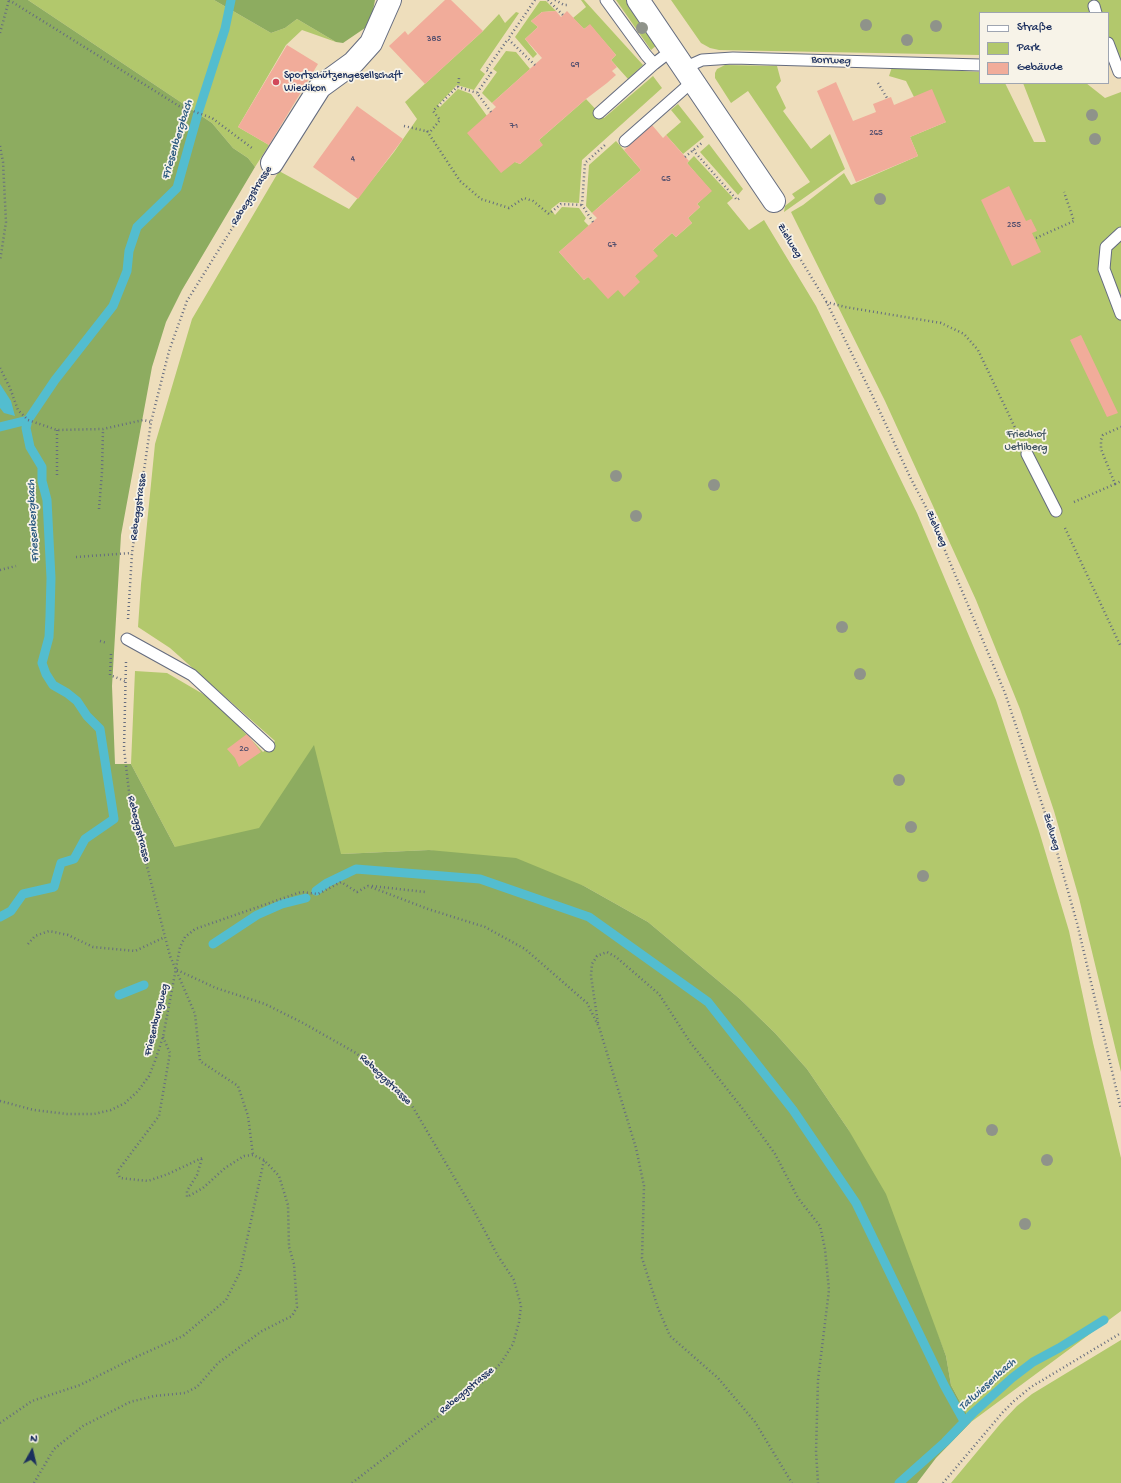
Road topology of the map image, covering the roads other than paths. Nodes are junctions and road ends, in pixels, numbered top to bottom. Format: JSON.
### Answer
{"nodes":[{"id":1,"x":390,"y":0,"type":"edge"},
{"id":2,"x":606,"y":0,"type":"edge"},
{"id":3,"x":638,"y":0,"type":"edge"},
{"id":4,"x":1109,"y":48,"type":"edge"},
{"id":5,"x":672,"y":50,"type":"junction"},
{"id":6,"x":654,"y":64,"type":"junction"},
{"id":7,"x":979,"y":65,"type":"edge"},
{"id":8,"x":1116,"y":72,"type":"edge"},
{"id":9,"x":689,"y":75,"type":"junction"},
{"id":10,"x":599,"y":113,"type":"dead end"},
{"id":11,"x":625,"y":142,"type":"dead end"},
{"id":12,"x":272,"y":163,"type":"road end"},
{"id":13,"x":774,"y":201,"type":"road end"},
{"id":14,"x":1121,"y":233,"type":"edge"},
{"id":15,"x":1121,"y":314,"type":"edge"},
{"id":16,"x":1028,"y":454,"type":"road end"},
{"id":17,"x":1056,"y":511,"type":"road end"},
{"id":18,"x":126,"y":639,"type":"road end"},
{"id":19,"x":269,"y":746,"type":"dead end"}],
"edges":[{"from":1,"to":12,"type":"street","name":"Rebeggstrasse"},
{"from":2,"to":6,"type":"lane"},
{"from":3,"to":5,"type":"street"},
{"from":4,"to":8,"type":"lane"},
{"from":5,"to":6,"type":"lane"},
{"from":5,"to":9,"type":"street"},
{"from":6,"to":10,"type":"lane"},
{"from":7,"to":9,"type":"lane","name":"Borrweg"},
{"from":9,"to":11,"type":"lane","name":"Borrweg"},
{"from":9,"to":13,"type":"street"},
{"from":14,"to":15,"type":"lane"},
{"from":16,"to":17,"type":"lane"},
{"from":18,"to":19,"type":"lane"}]}
